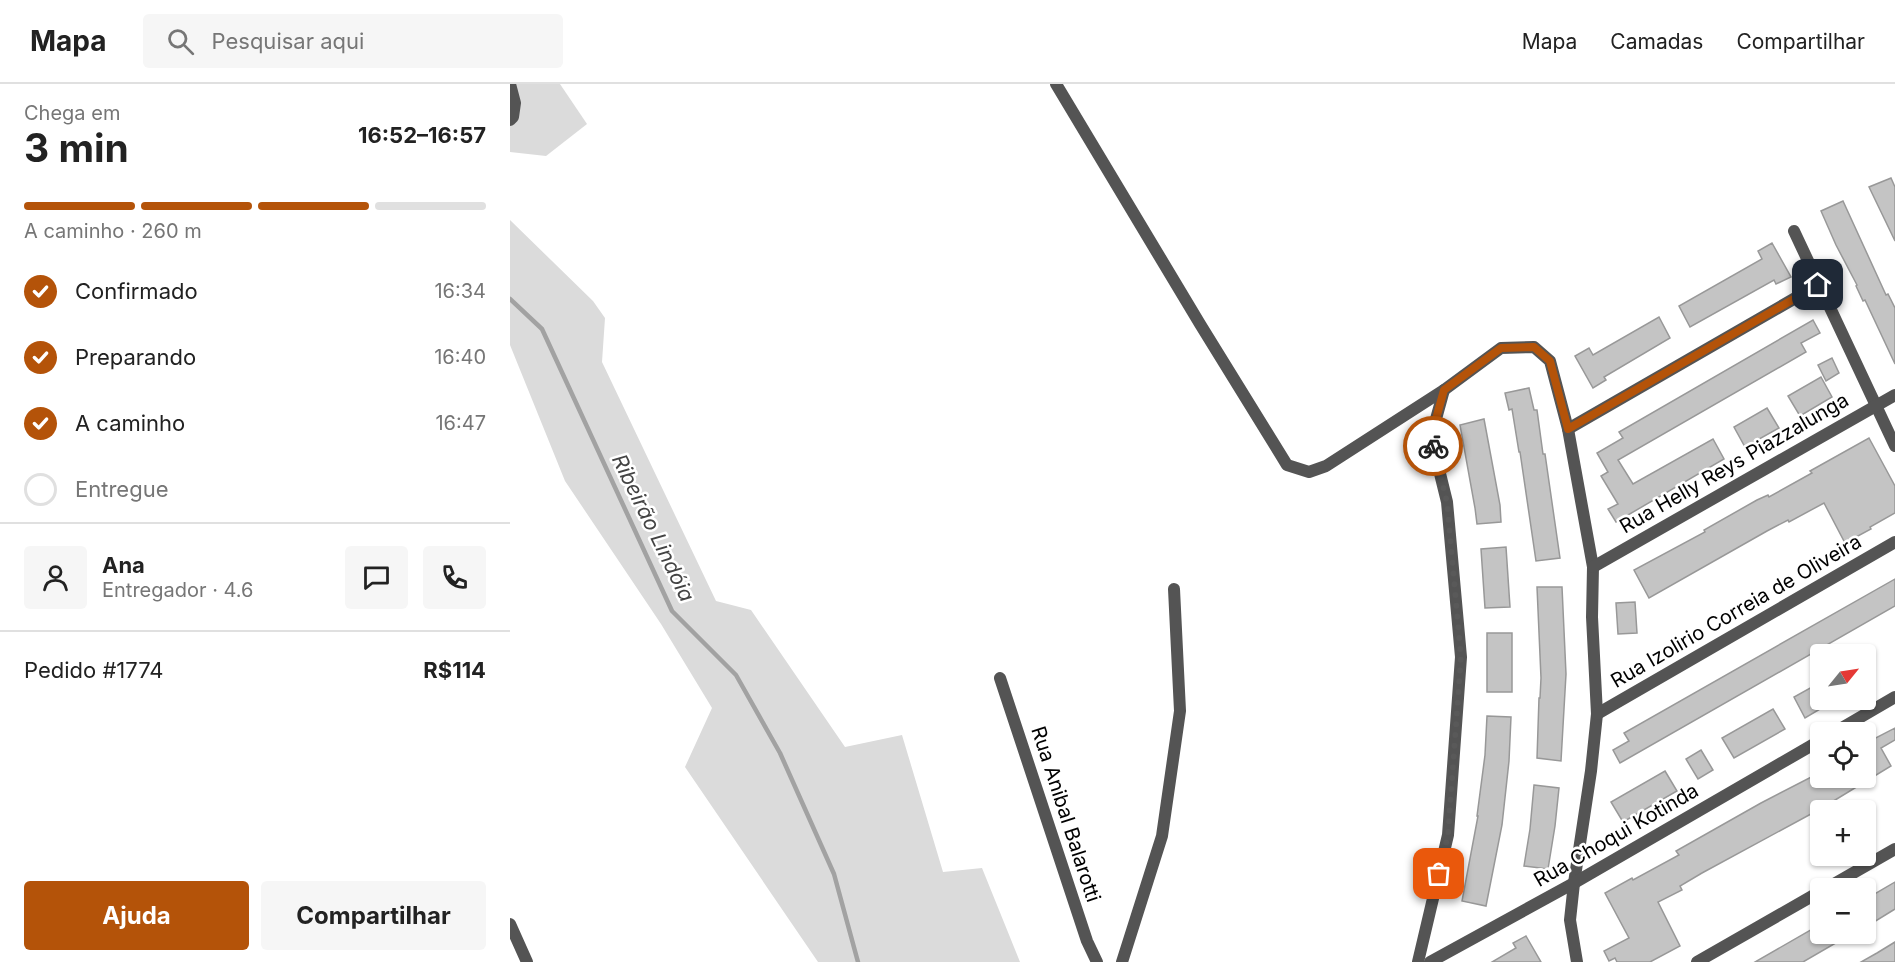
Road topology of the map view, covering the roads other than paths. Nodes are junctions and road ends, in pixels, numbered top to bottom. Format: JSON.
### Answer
{"nodes":[{"id":1,"x":510,"y":84,"type":"edge"},
{"id":2,"x":1056,"y":84,"type":"edge"},
{"id":3,"x":510,"y":120,"type":"edge"},
{"id":4,"x":1794,"y":231,"type":"dead end"},
{"id":5,"x":1818,"y":285,"type":"junction"},
{"id":6,"x":1444,"y":390,"type":"junction"},
{"id":7,"x":1895,"y":395,"type":"edge"},
{"id":8,"x":1875,"y":405,"type":"junction"},
{"id":9,"x":1568,"y":429,"type":"junction"},
{"id":10,"x":1895,"y":446,"type":"edge"},
{"id":11,"x":1895,"y":542,"type":"edge"},
{"id":12,"x":1593,"y":567,"type":"junction"},
{"id":13,"x":1174,"y":589,"type":"dead end"},
{"id":14,"x":1000,"y":678,"type":"dead end"},
{"id":15,"x":1895,"y":698,"type":"edge"},
{"id":16,"x":1597,"y":714,"type":"junction"},
{"id":17,"x":1853,"y":722,"type":"edge"},
{"id":18,"x":1810,"y":746,"type":"edge"},
{"id":19,"x":1895,"y":849,"type":"edge"},
{"id":20,"x":1844,"y":878,"type":"edge"},
{"id":21,"x":1574,"y":883,"type":"junction"},
{"id":22,"x":1810,"y":897,"type":"edge"},
{"id":23,"x":510,"y":924,"type":"edge"},
{"id":24,"x":527,"y":962,"type":"edge"},
{"id":25,"x":1097,"y":962,"type":"edge"},
{"id":26,"x":1122,"y":962,"type":"edge"},
{"id":27,"x":1418,"y":962,"type":"edge"},
{"id":28,"x":1430,"y":962,"type":"edge"},
{"id":29,"x":1577,"y":962,"type":"edge"},
{"id":30,"x":1697,"y":962,"type":"edge"}],
"edges":[{"from":1,"to":3,"type":"street"},
{"from":2,"to":6,"type":"street"},
{"from":4,"to":5,"type":"street"},
{"from":5,"to":8,"type":"street"},
{"from":5,"to":9,"type":"street"},
{"from":6,"to":9,"type":"street"},
{"from":6,"to":27,"type":"street"},
{"from":7,"to":8,"type":"street","name":"Rua Helly Reys Piazzalunga"},
{"from":8,"to":10,"type":"street"},
{"from":8,"to":12,"type":"street","name":"Rua Helly Reys Piazzalunga"},
{"from":9,"to":12,"type":"street"},
{"from":11,"to":16,"type":"street","name":"Rua Izolirio Correia de Oliveira"},
{"from":12,"to":16,"type":"street"},
{"from":13,"to":26,"type":"street"},
{"from":14,"to":25,"type":"street","name":"Rua Anibal Balarotti"},
{"from":15,"to":17,"type":"street"},
{"from":16,"to":21,"type":"street"},
{"from":18,"to":21,"type":"street","name":"Rua Choqui Kotinda"},
{"from":19,"to":20,"type":"street"},
{"from":21,"to":28,"type":"street","name":"Rua Choqui Kotinda"},
{"from":21,"to":29,"type":"street"},
{"from":22,"to":30,"type":"street"},
{"from":23,"to":24,"type":"street"}]}
